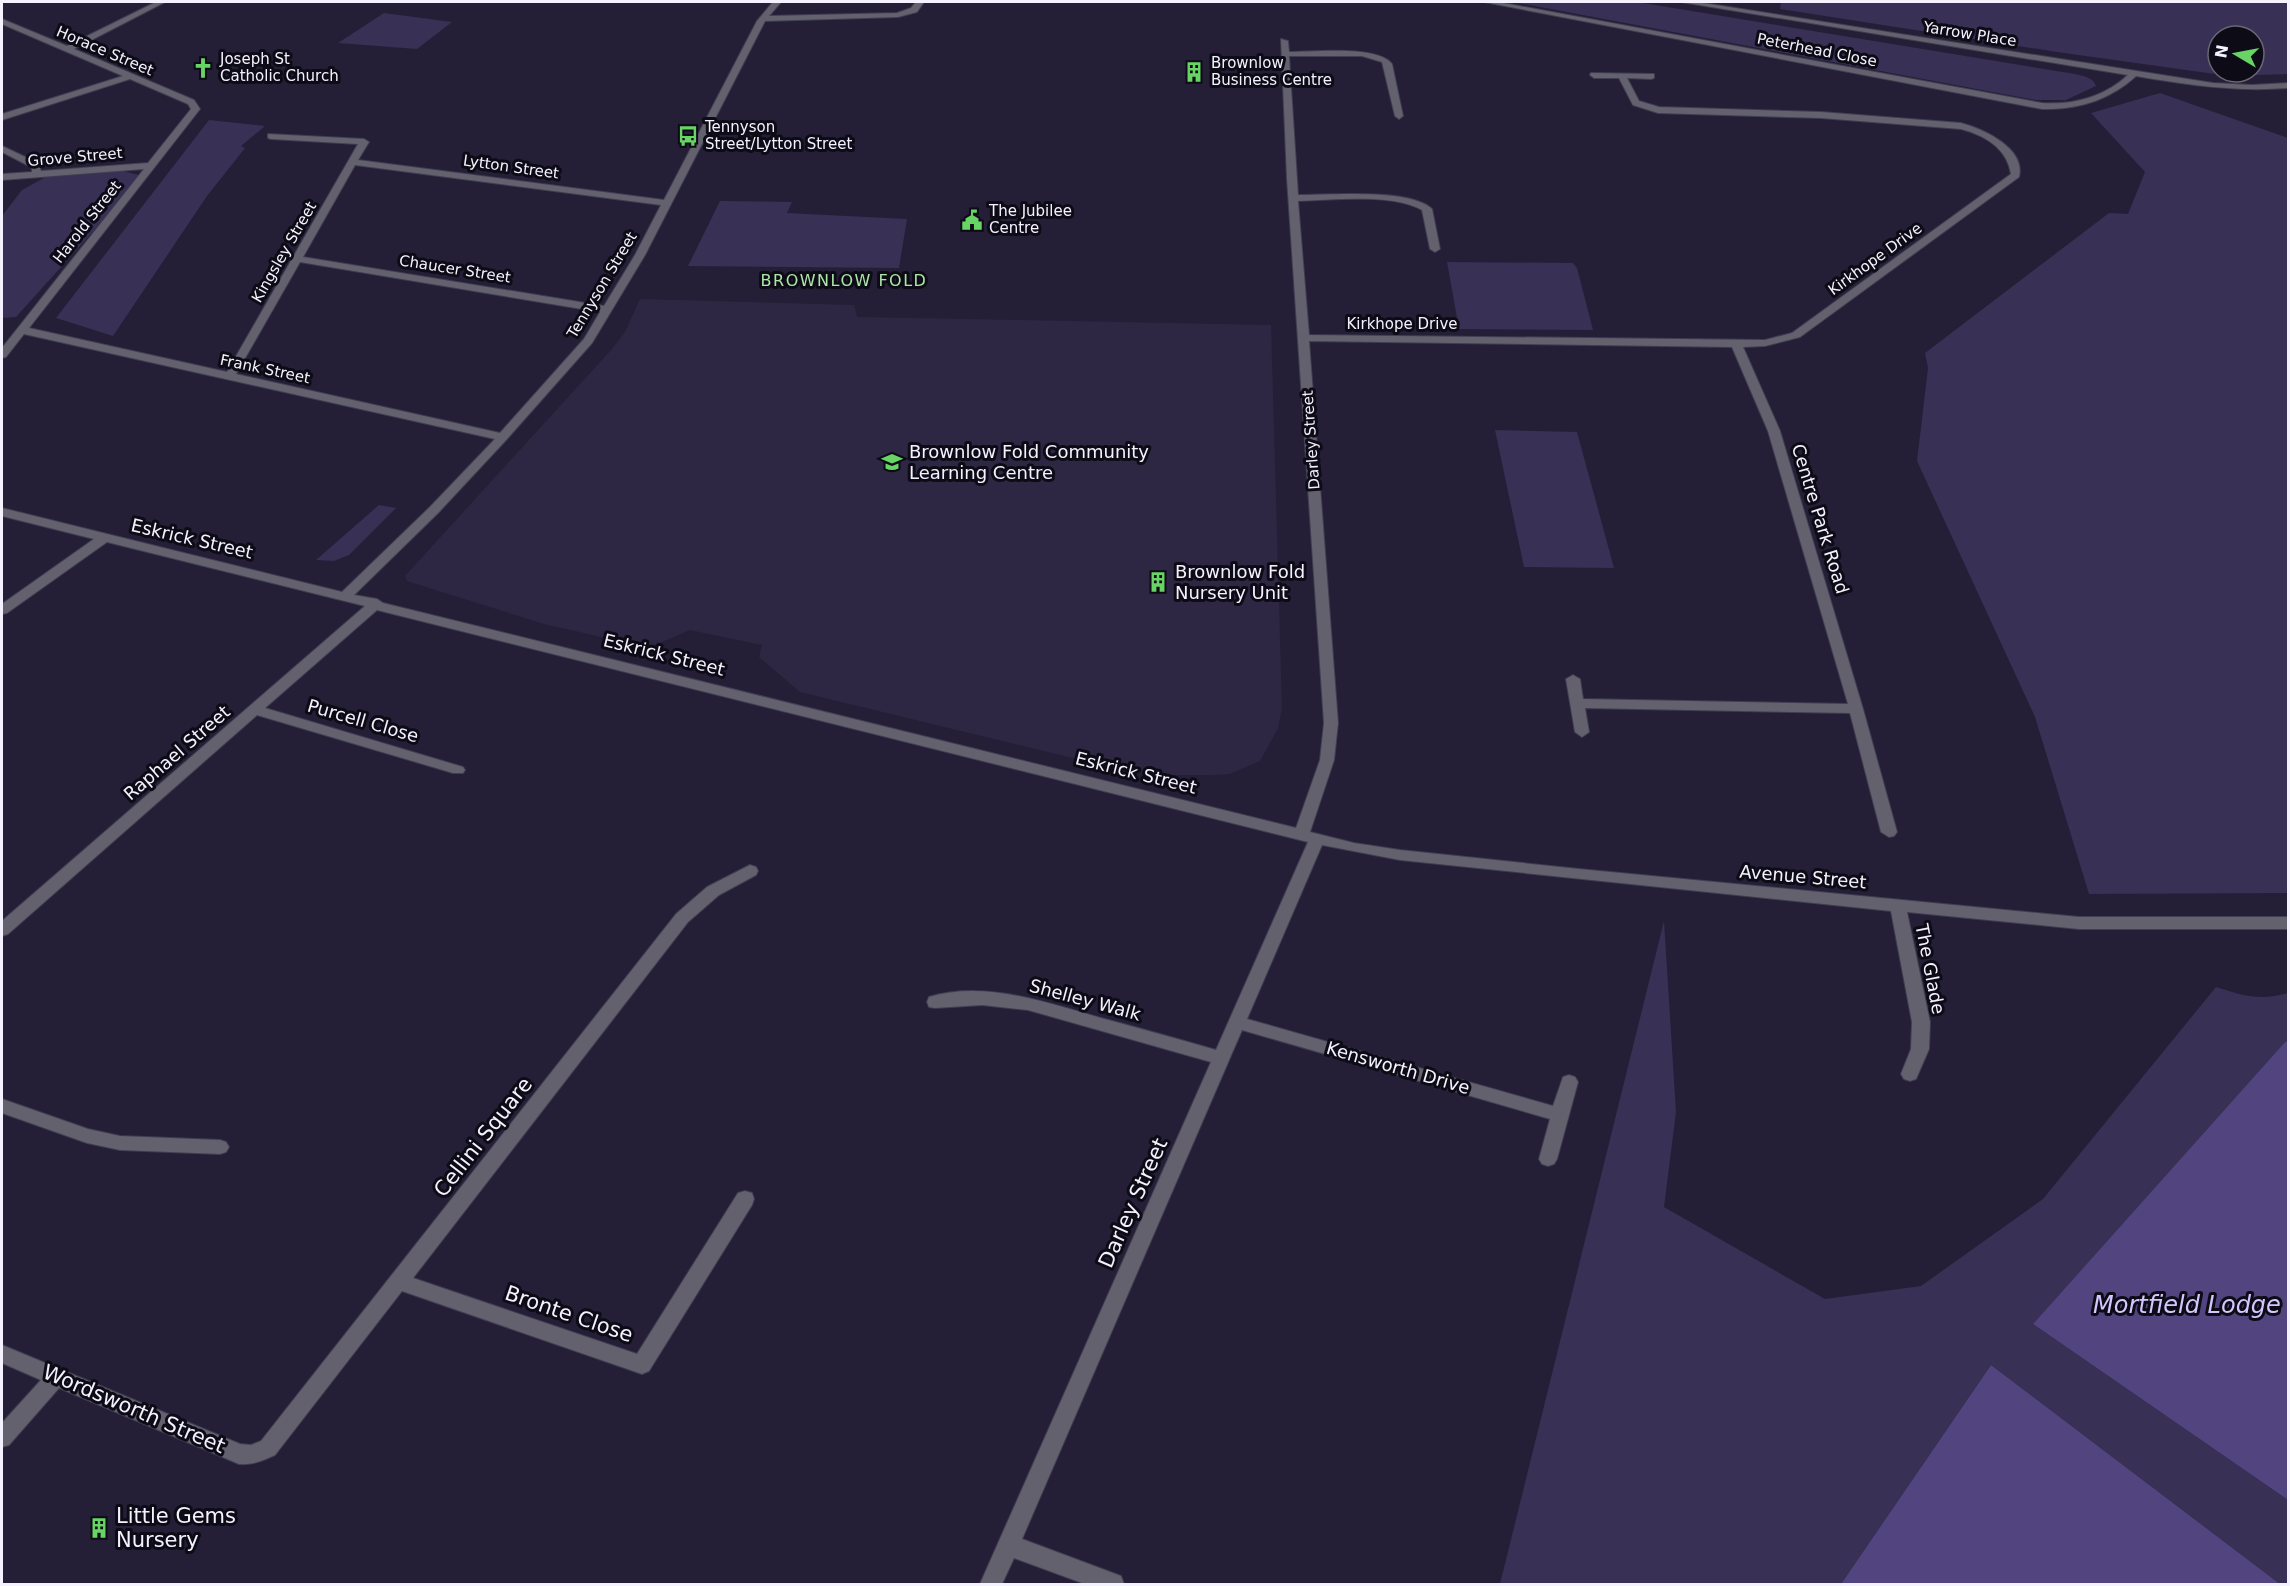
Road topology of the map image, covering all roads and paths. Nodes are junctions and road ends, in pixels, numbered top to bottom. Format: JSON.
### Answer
{"nodes":[{"id":1,"x":161,"y":2,"type":"edge"},
{"id":2,"x":777,"y":2,"type":"edge"},
{"id":3,"x":920,"y":2,"type":"edge"},
{"id":4,"x":1488,"y":2,"type":"edge"},
{"id":5,"x":1685,"y":2,"type":"edge"},
{"id":6,"x":764,"y":19,"type":"junction"},
{"id":7,"x":2,"y":21,"type":"edge"},
{"id":8,"x":1284,"y":41,"type":"dead end"},
{"id":9,"x":68,"y":49,"type":"junction"},
{"id":10,"x":1285,"y":54,"type":"junction"},
{"id":11,"x":2134,"y":74,"type":"junction"},
{"id":12,"x":1594,"y":75,"type":"dead end"},
{"id":13,"x":1622,"y":75,"type":"junction"},
{"id":14,"x":131,"y":76,"type":"junction"},
{"id":15,"x":1651,"y":76,"type":"dead end"},
{"id":16,"x":2289,"y":86,"type":"edge"},
{"id":17,"x":196,"y":108,"type":"joint"},
{"id":18,"x":1399,"y":116,"type":"dead end"},
{"id":19,"x":2,"y":117,"type":"edge"},
{"id":20,"x":271,"y":136,"type":"dead end"},
{"id":21,"x":2,"y":149,"type":"edge"},
{"id":22,"x":353,"y":162,"type":"junction"},
{"id":23,"x":151,"y":166,"type":"junction"},
{"id":24,"x":35,"y":175,"type":"junction"},
{"id":25,"x":2,"y":177,"type":"edge"},
{"id":26,"x":1295,"y":198,"type":"junction"},
{"id":27,"x":665,"y":203,"type":"junction"},
{"id":28,"x":1435,"y":249,"type":"dead end"},
{"id":29,"x":298,"y":259,"type":"junction"},
{"id":30,"x":608,"y":310,"type":"junction"},
{"id":31,"x":21,"y":330,"type":"junction"},
{"id":32,"x":1304,"y":338,"type":"junction"},
{"id":33,"x":1736,"y":344,"type":"junction"},
{"id":34,"x":2,"y":355,"type":"edge"},
{"id":35,"x":230,"y":376,"type":"junction"},
{"id":36,"x":503,"y":437,"type":"junction"},
{"id":37,"x":2,"y":512,"type":"edge"},
{"id":38,"x":104,"y":538,"type":"junction"},
{"id":39,"x":346,"y":596,"type":"junction"},
{"id":40,"x":377,"y":603,"type":"junction"},
{"id":41,"x":2,"y":610,"type":"edge"},
{"id":42,"x":1573,"y":679,"type":"dead end"},
{"id":43,"x":1577,"y":703,"type":"junction"},
{"id":44,"x":1856,"y":709,"type":"junction"},
{"id":45,"x":256,"y":710,"type":"junction"},
{"id":46,"x":1582,"y":732,"type":"dead end"},
{"id":47,"x":458,"y":770,"type":"dead end"},
{"id":48,"x":1889,"y":832,"type":"dead end"},
{"id":49,"x":1309,"y":837,"type":"junction"},
{"id":50,"x":750,"y":871,"type":"dead end"},
{"id":51,"x":1898,"y":906,"type":"junction"},
{"id":52,"x":2289,"y":923,"type":"edge"},
{"id":53,"x":2,"y":930,"type":"edge"},
{"id":54,"x":935,"y":1002,"type":"dead end"},
{"id":55,"x":1236,"y":1022,"type":"junction"},
{"id":56,"x":1221,"y":1058,"type":"junction"},
{"id":57,"x":1910,"y":1074,"type":"dead end"},
{"id":58,"x":1569,"y":1082,"type":"dead end"},
{"id":59,"x":2,"y":1106,"type":"edge"},
{"id":60,"x":1559,"y":1115,"type":"junction"},
{"id":61,"x":220,"y":1147,"type":"dead end"},
{"id":62,"x":1548,"y":1160,"type":"dead end"},
{"id":63,"x":745,"y":1199,"type":"dead end"},
{"id":64,"x":398,"y":1281,"type":"junction"},
{"id":65,"x":2,"y":1354,"type":"edge"},
{"id":66,"x":57,"y":1376,"type":"junction"},
{"id":67,"x":2,"y":1438,"type":"edge"},
{"id":68,"x":268,"y":1448,"type":"joint"},
{"id":69,"x":1008,"y":1545,"type":"junction"},
{"id":70,"x":991,"y":1584,"type":"edge"},
{"id":71,"x":1113,"y":1584,"type":"edge"}],
"edges":[{"from":1,"to":9,"type":"street"},
{"from":2,"to":6,"type":"street","name":"Tennyson Street"},
{"from":3,"to":6,"type":"street"},
{"from":4,"to":11,"type":"street","name":"Peterhead Close"},
{"from":5,"to":11,"type":"street","name":"Yarrow Place"},
{"from":6,"to":27,"type":"street","name":"Tennyson Street"},
{"from":7,"to":9,"type":"street","name":"Horace Street"},
{"from":8,"to":10,"type":"street","name":"Darley Street"},
{"from":9,"to":14,"type":"street","name":"Horace Street"},
{"from":10,"to":18,"type":"street"},
{"from":10,"to":26,"type":"street","name":"Darley Street"},
{"from":11,"to":16,"type":"street","name":"Yarrow Place"},
{"from":12,"to":13,"type":"street"},
{"from":13,"to":15,"type":"street"},
{"from":13,"to":33,"type":"street","name":"Kirkhope Drive"},
{"from":14,"to":17,"type":"street","name":"Horace Street"},
{"from":14,"to":19,"type":"street"},
{"from":17,"to":23,"type":"street","name":"Harold Street"},
{"from":20,"to":22,"type":"street","name":"Kingsley Street"},
{"from":21,"to":24,"type":"street"},
{"from":22,"to":27,"type":"street","name":"Lytton Street"},
{"from":22,"to":29,"type":"street","name":"Kingsley Street"},
{"from":23,"to":24,"type":"street","name":"Grove Street"},
{"from":23,"to":31,"type":"street","name":"Harold Street"},
{"from":24,"to":25,"type":"street","name":"Grove Street"},
{"from":26,"to":28,"type":"street"},
{"from":26,"to":32,"type":"street","name":"Darley Street"},
{"from":27,"to":30,"type":"street","name":"Tennyson Street"},
{"from":29,"to":30,"type":"street","name":"Chaucer Street"},
{"from":29,"to":35,"type":"street","name":"Kingsley Street"},
{"from":30,"to":36,"type":"street","name":"Tennyson Street"},
{"from":31,"to":34,"type":"street","name":"Harold Street"},
{"from":31,"to":35,"type":"street","name":"Frank Street"},
{"from":32,"to":33,"type":"street","name":"Kirkhope Drive"},
{"from":32,"to":49,"type":"street","name":"Darley Street"},
{"from":33,"to":44,"type":"street","name":"Centre Park Road"},
{"from":35,"to":36,"type":"street","name":"Frank Street"},
{"from":36,"to":39,"type":"street","name":"Tennyson Street"},
{"from":37,"to":38,"type":"street","name":"Eskrick Street"},
{"from":38,"to":39,"type":"street","name":"Eskrick Street"},
{"from":38,"to":41,"type":"street"},
{"from":39,"to":40,"type":"street","name":"Eskrick Street"},
{"from":40,"to":45,"type":"street","name":"Raphael Street"},
{"from":40,"to":49,"type":"street","name":"Eskrick Street"},
{"from":42,"to":43,"type":"street"},
{"from":43,"to":44,"type":"street"},
{"from":43,"to":46,"type":"street"},
{"from":44,"to":48,"type":"street","name":"Centre Park Road"},
{"from":45,"to":47,"type":"street","name":"Purcell Close"},
{"from":45,"to":53,"type":"street","name":"Raphael Street"},
{"from":49,"to":51,"type":"street","name":"Avenue Street"},
{"from":49,"to":55,"type":"street","name":"Darley Street"},
{"from":50,"to":64,"type":"street","name":"Cellini Square"},
{"from":51,"to":52,"type":"street","name":"Avenue Street"},
{"from":51,"to":57,"type":"street","name":"The Glade"},
{"from":54,"to":56,"type":"street","name":"Shelley Walk"},
{"from":55,"to":56,"type":"street","name":"Darley Street"},
{"from":55,"to":60,"type":"street","name":"Kensworth Drive"},
{"from":56,"to":69,"type":"street","name":"Darley Street"},
{"from":58,"to":60,"type":"street"},
{"from":59,"to":61,"type":"street"},
{"from":60,"to":62,"type":"street"},
{"from":63,"to":64,"type":"street","name":"Bronte Close"},
{"from":64,"to":68,"type":"street","name":"Cellini Square"},
{"from":65,"to":66,"type":"street","name":"Wordsworth Street"},
{"from":66,"to":67,"type":"street"},
{"from":66,"to":68,"type":"street","name":"Wordsworth Street"},
{"from":69,"to":70,"type":"street","name":"Darley Street"},
{"from":69,"to":71,"type":"street"}]}
